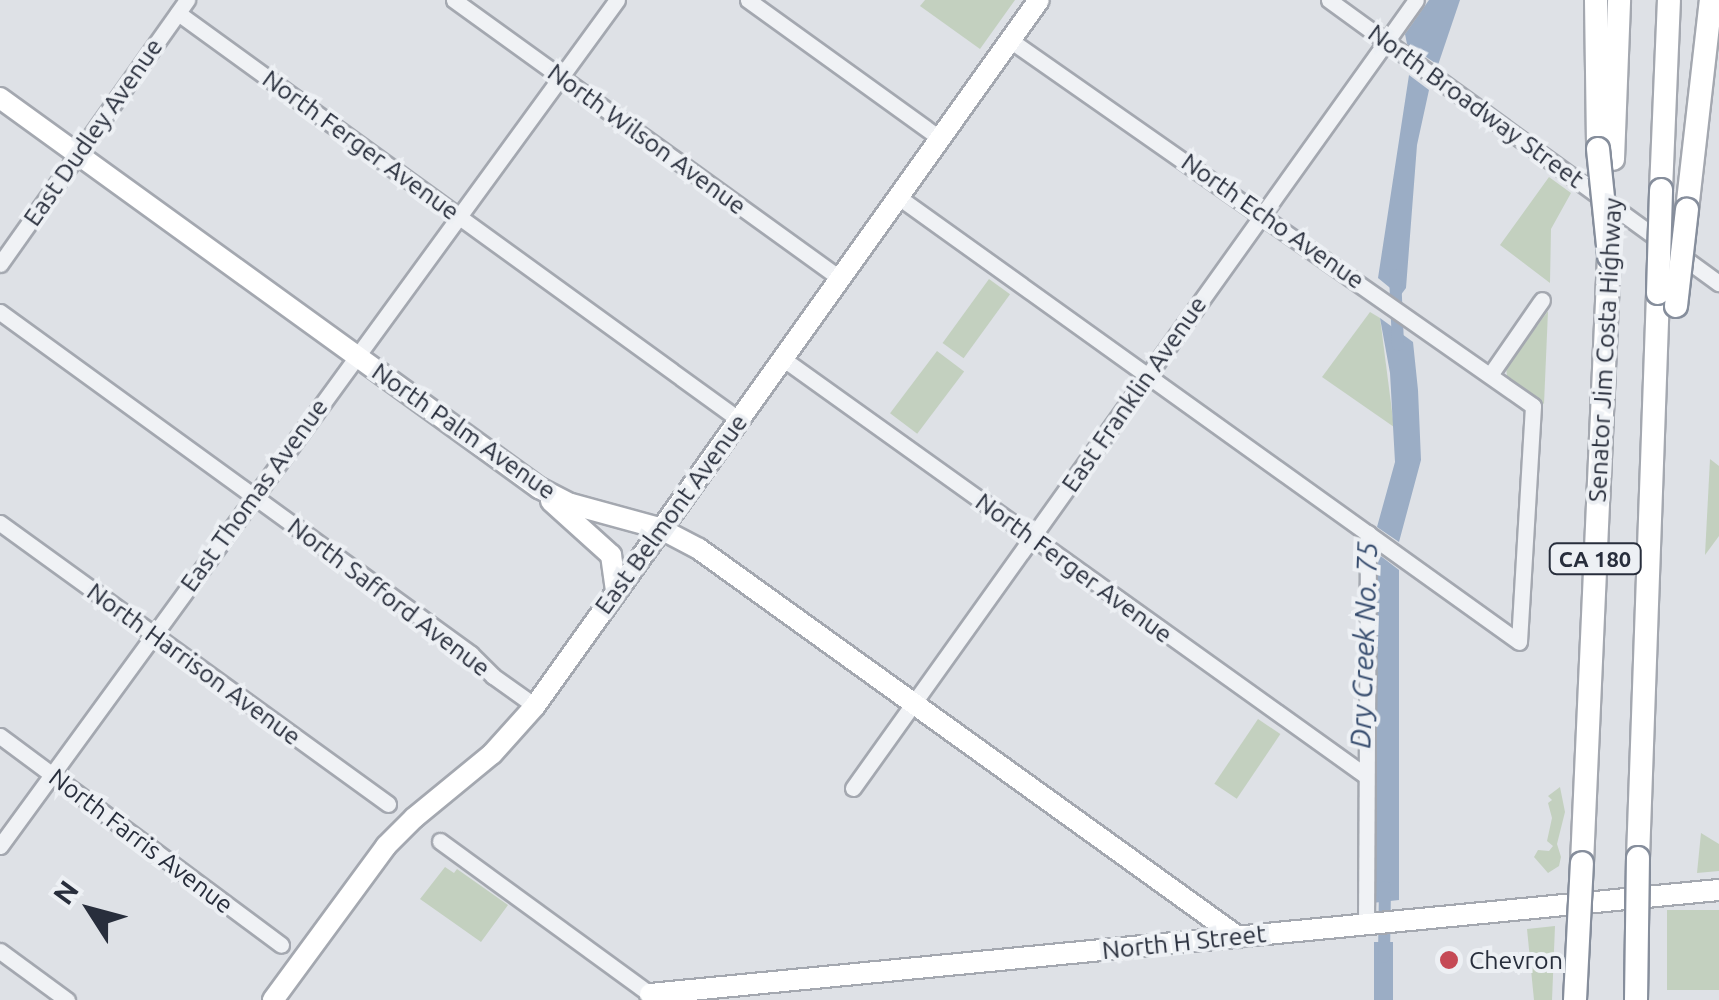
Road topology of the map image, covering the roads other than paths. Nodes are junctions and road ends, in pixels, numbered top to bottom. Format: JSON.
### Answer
{"nodes":[{"id":1,"x":454,"y":0,"type":"edge"},
{"id":2,"x":617,"y":0,"type":"edge"},
{"id":3,"x":748,"y":0,"type":"edge"},
{"id":4,"x":1039,"y":0,"type":"edge"},
{"id":5,"x":1329,"y":0,"type":"edge"},
{"id":6,"x":1416,"y":0,"type":"edge"},
{"id":7,"x":1596,"y":0,"type":"edge"},
{"id":8,"x":1619,"y":0,"type":"edge"},
{"id":9,"x":1669,"y":0,"type":"edge"},
{"id":10,"x":1711,"y":0,"type":"edge"},
{"id":11,"x":182,"y":7,"type":"edge"},
{"id":12,"x":1010,"y":40,"type":"junction"},
{"id":13,"x":1387,"y":41,"type":"junction"},
{"id":14,"x":562,"y":77,"type":"junction"},
{"id":15,"x":0,"y":98,"type":"edge"},
{"id":16,"x":940,"y":138,"type":"junction"},
{"id":17,"x":77,"y":154,"type":"junction"},
{"id":18,"x":1606,"y":154,"type":"junction"},
{"id":19,"x":898,"y":196,"type":"junction"},
{"id":20,"x":1264,"y":213,"type":"junction"},
{"id":21,"x":460,"y":216,"type":"junction"},
{"id":22,"x":0,"y":264,"type":"edge"},
{"id":23,"x":839,"y":278,"type":"junction"},
{"id":24,"x":1719,"y":283,"type":"edge"},
{"id":25,"x":1542,"y":300,"type":"dead end"},
{"id":26,"x":1666,"y":300,"type":"junction"},
{"id":27,"x":0,"y":312,"type":"edge"},
{"id":28,"x":356,"y":355,"type":"junction"},
{"id":29,"x":782,"y":358,"type":"junction"},
{"id":30,"x":1147,"y":374,"type":"junction"},
{"id":31,"x":1490,"y":375,"type":"junction"},
{"id":32,"x":738,"y":419,"type":"junction"},
{"id":33,"x":539,"y":488,"type":"junction"},
{"id":34,"x":254,"y":495,"type":"junction"},
{"id":35,"x":0,"y":523,"type":"edge"},
{"id":36,"x":660,"y":528,"type":"junction"},
{"id":37,"x":1373,"y":537,"type":"junction"},
{"id":38,"x":1032,"y":538,"type":"junction"},
{"id":39,"x":616,"y":590,"type":"junction"},
{"id":40,"x":151,"y":635,"type":"junction"},
{"id":41,"x":915,"y":702,"type":"junction"},
{"id":42,"x":535,"y":706,"type":"junction"},
{"id":43,"x":0,"y":736,"type":"edge"},
{"id":44,"x":50,"y":774,"type":"junction"},
{"id":45,"x":1366,"y":776,"type":"junction"},
{"id":46,"x":853,"y":788,"type":"dead end"},
{"id":47,"x":388,"y":804,"type":"dead end"},
{"id":48,"x":440,"y":842,"type":"dead end"},
{"id":49,"x":0,"y":846,"type":"edge"},
{"id":50,"x":1719,"y":890,"type":"edge"},
{"id":51,"x":1366,"y":922,"type":"junction"},
{"id":52,"x":1238,"y":938,"type":"junction"},
{"id":53,"x":282,"y":944,"type":"dead end"},
{"id":54,"x":0,"y":951,"type":"edge"},
{"id":55,"x":650,"y":994,"type":"joint"},
{"id":56,"x":68,"y":1000,"type":"edge"},
{"id":57,"x":273,"y":1000,"type":"edge"},
{"id":58,"x":1575,"y":1000,"type":"edge"},
{"id":59,"x":1636,"y":1000,"type":"edge"}],
"edges":[{"from":1,"to":14,"type":"street","name":"North Wilson Avenue"},
{"from":2,"to":14,"type":"street","name":"East Thomas Avenue"},
{"from":3,"to":16,"type":"street"},
{"from":4,"to":12,"type":"main road","name":"East Belmont Avenue"},
{"from":5,"to":13,"type":"street","name":"North Broadway Street"},
{"from":6,"to":13,"type":"street","name":"East Franklin Avenue"},
{"from":7,"to":18,"type":"highway"},
{"from":8,"to":18,"type":"highway","name":"Senator Jim Costa Highway","number":"CA 180"},
{"from":9,"to":26,"type":"highway","name":"Senator Jim Costa Highway","number":"CA 180","bridge":true},
{"from":10,"to":26,"type":"highway","bridge":true},
{"from":11,"to":17,"type":"street","name":"East Dudley Avenue"},
{"from":11,"to":21,"type":"street","name":"North Ferger Avenue"},
{"from":12,"to":16,"type":"main road","name":"East Belmont Avenue"},
{"from":12,"to":20,"type":"street","name":"North Echo Avenue"},
{"from":13,"to":20,"type":"street","name":"East Franklin Avenue"},
{"from":13,"to":24,"type":"street","name":"North Broadway Street"},
{"from":14,"to":21,"type":"street","name":"East Thomas Avenue"},
{"from":14,"to":23,"type":"street","name":"North Wilson Avenue"},
{"from":15,"to":17,"type":"main road","name":"North Palm Avenue"},
{"from":16,"to":19,"type":"main road","name":"East Belmont Avenue"},
{"from":17,"to":22,"type":"street","name":"East Dudley Avenue"},
{"from":17,"to":28,"type":"main road","name":"North Palm Avenue"},
{"from":18,"to":58,"type":"highway","name":"Senator Jim Costa Highway","number":"CA 180","bridge":true},
{"from":19,"to":23,"type":"main road","name":"East Belmont Avenue"},
{"from":19,"to":30,"type":"street"},
{"from":20,"to":30,"type":"street","name":"East Franklin Avenue"},
{"from":20,"to":31,"type":"street","name":"North Echo Avenue"},
{"from":21,"to":28,"type":"street","name":"East Thomas Avenue"},
{"from":21,"to":32,"type":"street","name":"North Ferger Avenue"},
{"from":23,"to":29,"type":"main road","name":"East Belmont Avenue"},
{"from":25,"to":31,"type":"street"},
{"from":26,"to":59,"type":"highway","name":"Senator Jim Costa Highway","number":"CA 180","bridge":true},
{"from":27,"to":34,"type":"street","name":"North Safford Avenue"},
{"from":28,"to":33,"type":"main road","name":"North Palm Avenue"},
{"from":28,"to":34,"type":"street","name":"East Thomas Avenue"},
{"from":29,"to":32,"type":"main road","name":"East Belmont Avenue"},
{"from":29,"to":38,"type":"street","name":"North Ferger Avenue"},
{"from":30,"to":37,"type":"street"},
{"from":30,"to":38,"type":"street","name":"East Franklin Avenue"},
{"from":31,"to":37,"type":"street","name":"North Echo Avenue"},
{"from":32,"to":36,"type":"main road","name":"East Belmont Avenue"},
{"from":33,"to":36,"type":"main road","name":"North Palm Avenue"},
{"from":33,"to":39,"type":"main road"},
{"from":34,"to":40,"type":"street","name":"East Thomas Avenue"},
{"from":34,"to":42,"type":"street","name":"North Safford Avenue"},
{"from":35,"to":40,"type":"street","name":"North Harrison Avenue"},
{"from":36,"to":39,"type":"main road","name":"East Belmont Avenue"},
{"from":36,"to":41,"type":"main road","name":"North Palm Avenue"},
{"from":37,"to":45,"type":"street"},
{"from":38,"to":41,"type":"street","name":"East Franklin Avenue"},
{"from":38,"to":45,"type":"street","name":"North Ferger Avenue"},
{"from":39,"to":42,"type":"main road","name":"East Belmont Avenue"},
{"from":40,"to":44,"type":"street","name":"East Thomas Avenue"},
{"from":40,"to":47,"type":"street","name":"North Harrison Avenue"},
{"from":41,"to":46,"type":"street","name":"East Franklin Avenue"},
{"from":41,"to":52,"type":"main road","name":"North Palm Avenue"},
{"from":42,"to":57,"type":"main road","name":"East Belmont Avenue"},
{"from":43,"to":44,"type":"street","name":"North Farris Avenue"},
{"from":44,"to":49,"type":"street","name":"East Thomas Avenue"},
{"from":44,"to":53,"type":"street","name":"North Farris Avenue"},
{"from":45,"to":51,"type":"street"},
{"from":48,"to":55,"type":"street"},
{"from":50,"to":51,"type":"main road","name":"North H Street"},
{"from":51,"to":52,"type":"main road","name":"North H Street"},
{"from":52,"to":55,"type":"main road","name":"North H Street"},
{"from":54,"to":56,"type":"street"}]}
